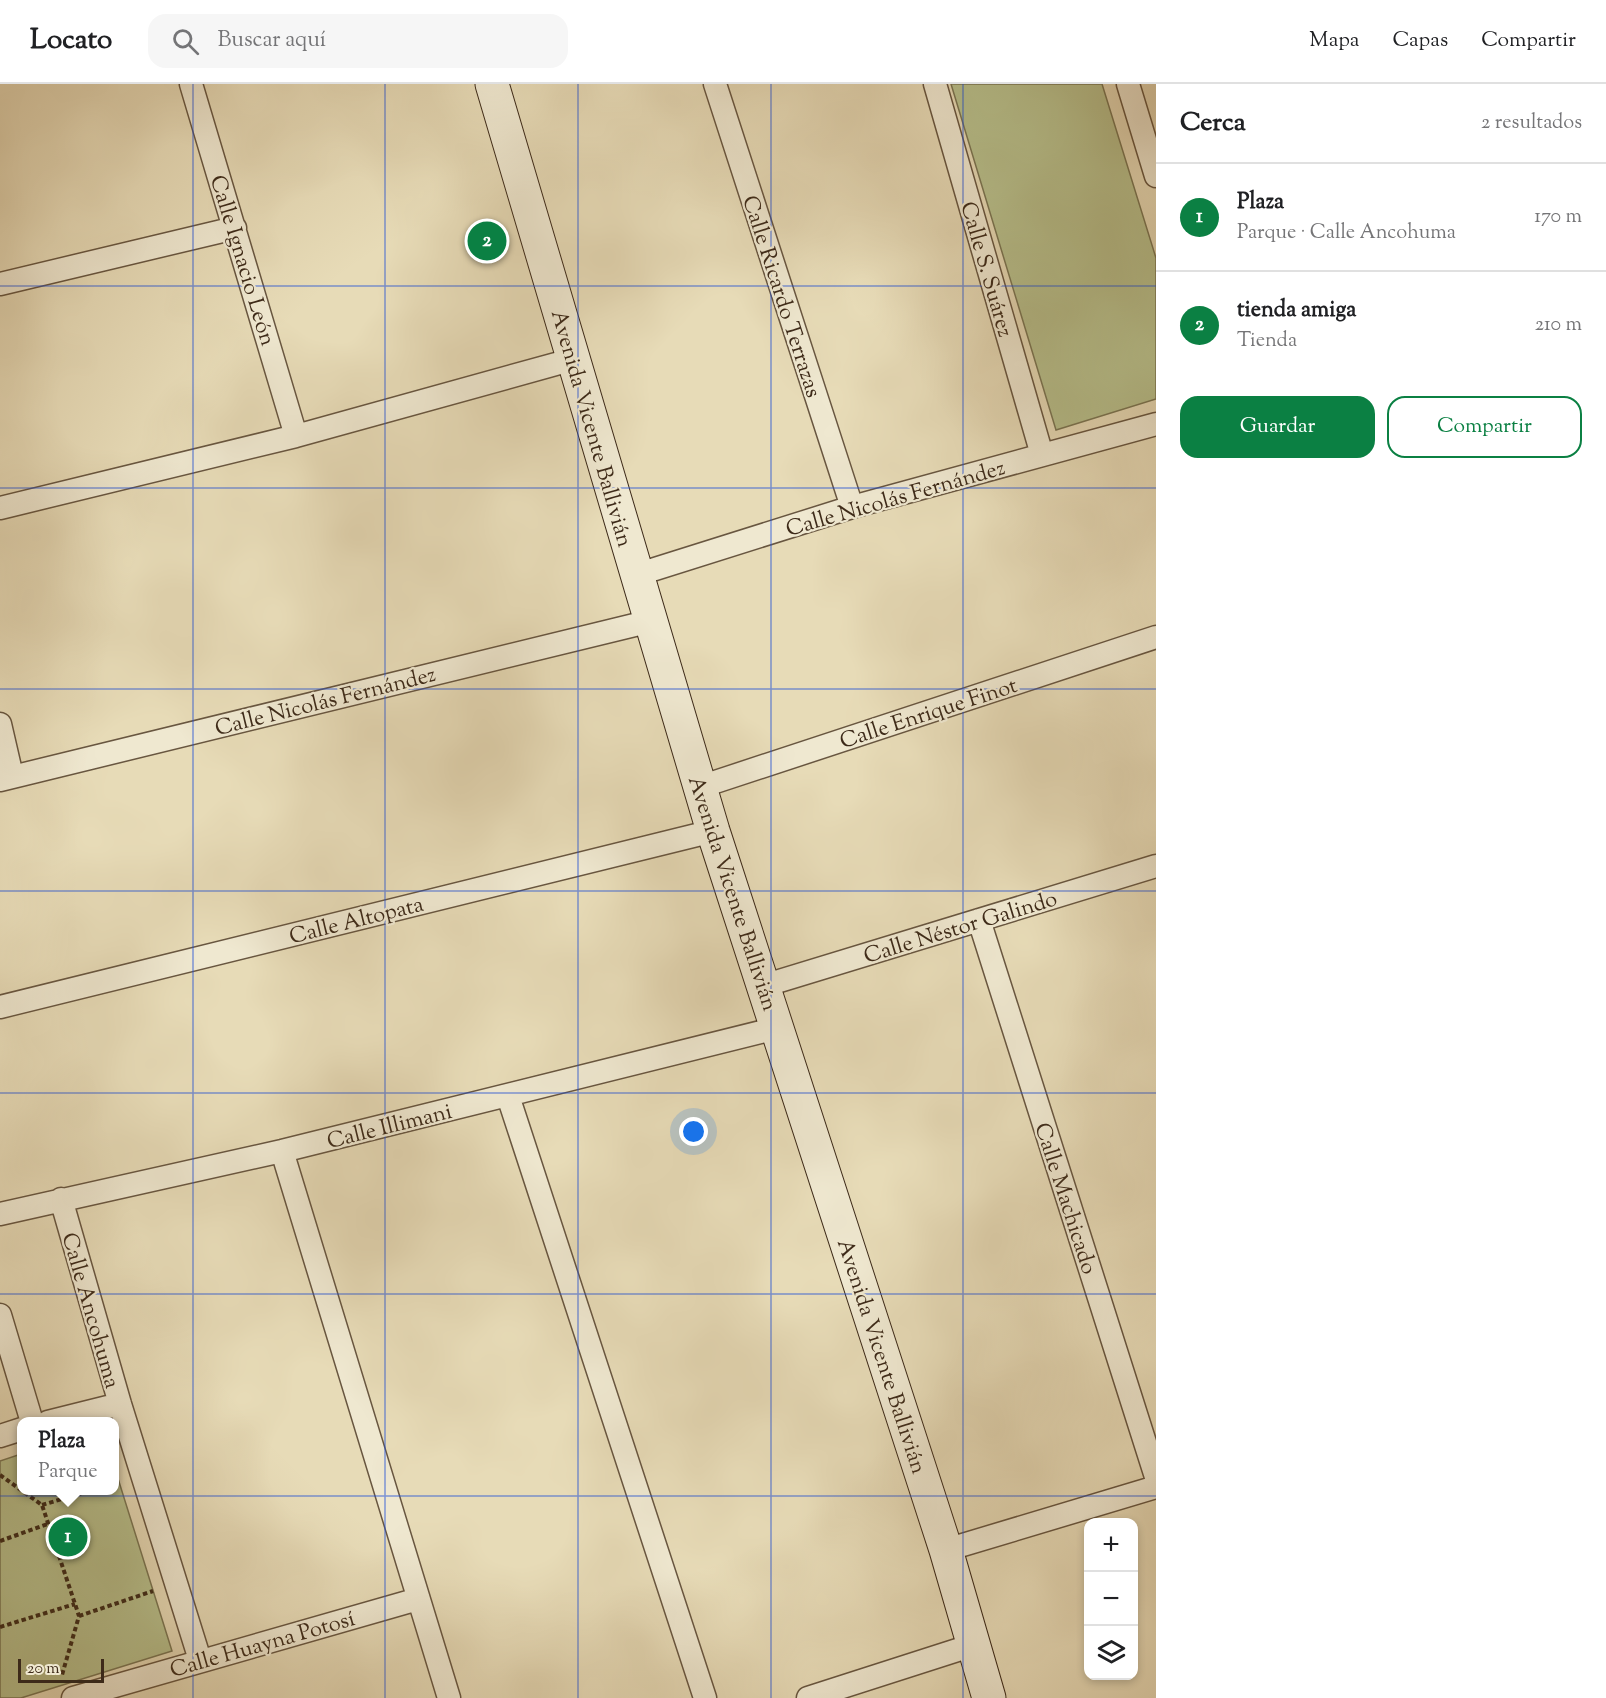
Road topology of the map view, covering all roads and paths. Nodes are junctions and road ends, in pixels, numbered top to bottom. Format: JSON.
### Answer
{"nodes":[{"id":1,"x":191,"y":84,"type":"edge"},
{"id":2,"x":492,"y":84,"type":"edge"},
{"id":3,"x":715,"y":84,"type":"edge"},
{"id":4,"x":935,"y":84,"type":"edge"},
{"id":5,"x":1128,"y":84,"type":"edge"},
{"id":6,"x":1156,"y":176,"type":"edge"},
{"id":7,"x":235,"y":228,"type":"junction"},
{"id":8,"x":0,"y":284,"type":"edge"},
{"id":9,"x":574,"y":359,"type":"junction"},
{"id":10,"x":1156,"y":424,"type":"edge"},
{"id":11,"x":296,"y":436,"type":"junction"},
{"id":12,"x":1042,"y":455,"type":"junction"},
{"id":13,"x":852,"y":507,"type":"junction"},
{"id":14,"x":0,"y":508,"type":"edge"},
{"id":15,"x":636,"y":575,"type":"junction"},
{"id":16,"x":651,"y":621,"type":"junction"},
{"id":17,"x":1156,"y":637,"type":"edge"},
{"id":18,"x":0,"y":724,"type":"edge"},
{"id":19,"x":6,"y":778,"type":"edge"},
{"id":20,"x":700,"y":787,"type":"junction"},
{"id":21,"x":713,"y":831,"type":"junction"},
{"id":22,"x":1156,"y":866,"type":"edge"},
{"id":23,"x":979,"y":920,"type":"junction"},
{"id":24,"x":763,"y":986,"type":"junction"},
{"id":25,"x":0,"y":1007,"type":"edge"},
{"id":26,"x":777,"y":1028,"type":"junction"},
{"id":27,"x":508,"y":1096,"type":"junction"},
{"id":28,"x":282,"y":1151,"type":"junction"},
{"id":29,"x":61,"y":1199,"type":"junction"},
{"id":30,"x":0,"y":1214,"type":"edge"},
{"id":31,"x":0,"y":1315,"type":"edge"},
{"id":32,"x":120,"y":1404,"type":"junction"},
{"id":33,"x":31,"y":1417,"type":"edge"},
{"id":34,"x":68,"y":1417,"type":"edge"},
{"id":35,"x":17,"y":1430,"type":"edge"},
{"id":36,"x":0,"y":1436,"type":"edge"},
{"id":37,"x":0,"y":1475,"type":"edge"},
{"id":38,"x":1156,"y":1477,"type":"edge"},
{"id":39,"x":17,"y":1487,"type":"edge"},
{"id":40,"x":1156,"y":1487,"type":"edge"},
{"id":41,"x":28,"y":1495,"type":"edge"},
{"id":42,"x":78,"y":1495,"type":"edge"},
{"id":43,"x":42,"y":1505,"type":"junction"},
{"id":44,"x":48,"y":1524,"type":"junction"},
{"id":45,"x":0,"y":1541,"type":"edge"},
{"id":46,"x":946,"y":1550,"type":"junction"},
{"id":47,"x":153,"y":1591,"type":"dead end"},
{"id":48,"x":418,"y":1599,"type":"junction"},
{"id":49,"x":75,"y":1604,"type":"junction"},
{"id":50,"x":79,"y":1616,"type":"junction"},
{"id":51,"x":0,"y":1627,"type":"edge"},
{"id":52,"x":973,"y":1645,"type":"junction"},
{"id":53,"x":200,"y":1660,"type":"junction"},
{"id":54,"x":66,"y":1692,"type":"edge"},
{"id":55,"x":449,"y":1698,"type":"edge"},
{"id":56,"x":705,"y":1698,"type":"edge"},
{"id":57,"x":808,"y":1698,"type":"edge"},
{"id":58,"x":989,"y":1698,"type":"edge"}],
"edges":[{"from":1,"to":7,"type":"street","name":"Calle Ignacio León"},
{"from":2,"to":9,"type":"street","name":"Avenida Vicente Ballivián"},
{"from":3,"to":13,"type":"street","name":"Calle Ricardo Terrazas"},
{"from":4,"to":12,"type":"street","name":"Calle S. Suárez"},
{"from":5,"to":6,"type":"street"},
{"from":7,"to":8,"type":"street"},
{"from":7,"to":11,"type":"street","name":"Calle Ignacio León"},
{"from":9,"to":11,"type":"street"},
{"from":9,"to":15,"type":"street","name":"Avenida Vicente Ballivián"},
{"from":10,"to":12,"type":"street","name":"Calle Nicolás Fernández"},
{"from":11,"to":14,"type":"street"},
{"from":12,"to":13,"type":"street","name":"Calle Nicolás Fernández"},
{"from":13,"to":15,"type":"street","name":"Calle Nicolás Fernández"},
{"from":15,"to":16,"type":"street","name":"Avenida Vicente Ballivián"},
{"from":16,"to":19,"type":"street","name":"Calle Nicolás Fernández"},
{"from":16,"to":20,"type":"street","name":"Avenida Vicente Ballivián"},
{"from":17,"to":20,"type":"street","name":"Calle Enrique Finot"},
{"from":18,"to":19,"type":"street"},
{"from":20,"to":21,"type":"street","name":"Avenida Vicente Ballivián"},
{"from":21,"to":24,"type":"street","name":"Avenida Vicente Ballivián"},
{"from":21,"to":25,"type":"street","name":"Calle Altopata"},
{"from":22,"to":23,"type":"street","name":"Calle Néstor Galindo"},
{"from":23,"to":24,"type":"street","name":"Calle Néstor Galindo"},
{"from":23,"to":38,"type":"street","name":"Calle Machicado"},
{"from":24,"to":26,"type":"street","name":"Avenida Vicente Ballivián"},
{"from":26,"to":27,"type":"street","name":"Calle Illimani"},
{"from":26,"to":46,"type":"street","name":"Avenida Vicente Ballivián"},
{"from":27,"to":28,"type":"street","name":"Calle Illimani"},
{"from":27,"to":56,"type":"street"},
{"from":28,"to":29,"type":"street","name":"Calle Illimani"},
{"from":28,"to":48,"type":"street"},
{"from":29,"to":30,"type":"street","name":"Calle Illimani"},
{"from":29,"to":32,"type":"street","name":"Calle Ancohuma"},
{"from":31,"to":33,"type":"street"},
{"from":32,"to":34,"type":"street"},
{"from":32,"to":53,"type":"street","name":"Calle Ancohuma"},
{"from":35,"to":36,"type":"street"},
{"from":37,"to":39,"type":"path"},
{"from":40,"to":46,"type":"street"},
{"from":41,"to":43,"type":"path"},
{"from":42,"to":43,"type":"path"},
{"from":43,"to":44,"type":"path"},
{"from":44,"to":45,"type":"path"},
{"from":44,"to":49,"type":"path"},
{"from":46,"to":52,"type":"street","name":"Avenida Vicente Ballivián"},
{"from":47,"to":50,"type":"path"},
{"from":48,"to":53,"type":"street","name":"Calle Huayna Potosí"},
{"from":48,"to":55,"type":"street"},
{"from":49,"to":50,"type":"path"},
{"from":49,"to":51,"type":"path"},
{"from":50,"to":54,"type":"path"},
{"from":52,"to":57,"type":"street"},
{"from":52,"to":58,"type":"street","name":"Avenida Vicente Ballivián"},
{"from":53,"to":54,"type":"street","name":"Calle Huayna Potosí"}]}
